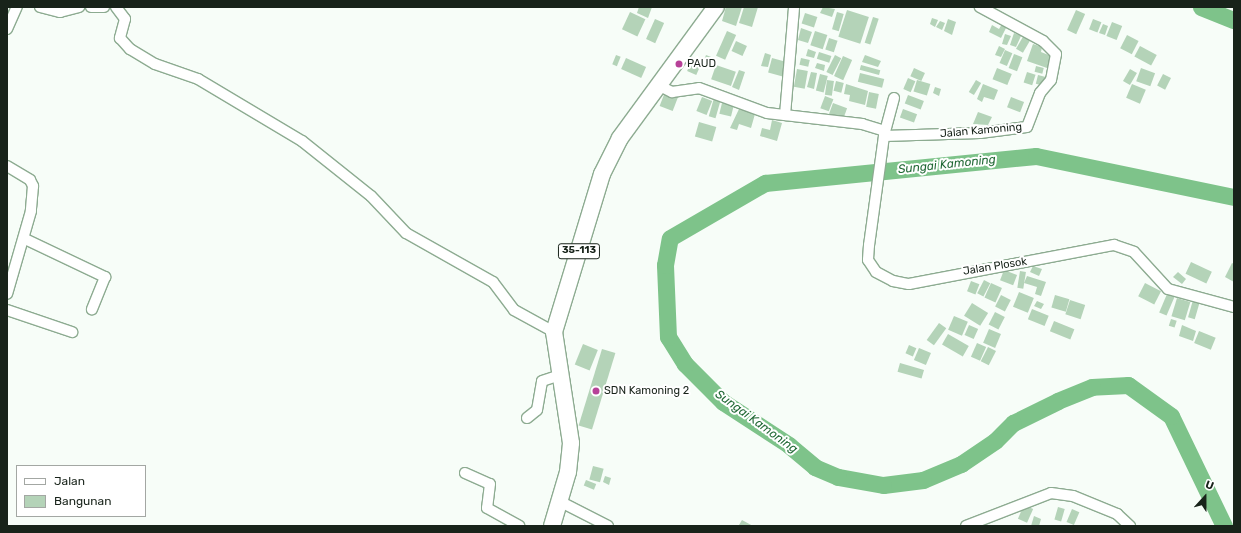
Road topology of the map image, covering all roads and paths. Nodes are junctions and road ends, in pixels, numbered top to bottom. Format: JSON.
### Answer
{"nodes":[{"id":1,"x":17,"y":7,"type":"edge"},
{"id":2,"x":40,"y":7,"type":"edge"},
{"id":3,"x":91,"y":7,"type":"edge"},
{"id":4,"x":104,"y":7,"type":"edge"},
{"id":5,"x":116,"y":7,"type":"edge"},
{"id":6,"x":716,"y":7,"type":"edge"},
{"id":7,"x":794,"y":7,"type":"edge"},
{"id":8,"x":980,"y":7,"type":"edge"},
{"id":9,"x":71,"y":10,"type":"edge"},
{"id":10,"x":7,"y":29,"type":"edge"},
{"id":11,"x":658,"y":85,"type":"junction"},
{"id":12,"x":894,"y":98,"type":"dead end"},
{"id":13,"x":785,"y":115,"type":"junction"},
{"id":14,"x":884,"y":133,"type":"junction"},
{"id":15,"x":7,"y":166,"type":"edge"},
{"id":16,"x":25,"y":239,"type":"junction"},
{"id":17,"x":7,"y":294,"type":"edge"},
{"id":18,"x":1234,"y":308,"type":"edge"},
{"id":19,"x":92,"y":309,"type":"dead end"},
{"id":20,"x":7,"y":310,"type":"edge"},
{"id":21,"x":72,"y":332,"type":"dead end"},
{"id":22,"x":554,"y":332,"type":"junction"},
{"id":23,"x":561,"y":375,"type":"junction"},
{"id":24,"x":527,"y":418,"type":"dead end"},
{"id":25,"x":465,"y":473,"type":"dead end"},
{"id":26,"x":559,"y":501,"type":"junction"},
{"id":27,"x":517,"y":526,"type":"edge"},
{"id":28,"x":552,"y":526,"type":"edge"},
{"id":29,"x":608,"y":526,"type":"edge"},
{"id":30,"x":966,"y":526,"type":"edge"},
{"id":31,"x":1130,"y":526,"type":"edge"}],
"edges":[{"from":1,"to":10,"type":"street"},
{"from":2,"to":9,"type":"street"},
{"from":3,"to":4,"type":"street"},
{"from":5,"to":22,"type":"street"},
{"from":6,"to":11,"type":"main road","number":"35-113"},
{"from":7,"to":13,"type":"street"},
{"from":8,"to":14,"type":"street","name":"Jalan Kamoning"},
{"from":11,"to":13,"type":"street"},
{"from":11,"to":22,"type":"main road","number":"35-113"},
{"from":12,"to":14,"type":"street","name":"Jalan Plosok"},
{"from":13,"to":14,"type":"street"},
{"from":14,"to":18,"type":"street","name":"Jalan Plosok"},
{"from":15,"to":16,"type":"street"},
{"from":16,"to":17,"type":"street"},
{"from":16,"to":19,"type":"street"},
{"from":20,"to":21,"type":"street"},
{"from":22,"to":23,"type":"main road","number":"35-113"},
{"from":23,"to":24,"type":"street"},
{"from":23,"to":26,"type":"main road","number":"35-113"},
{"from":25,"to":27,"type":"street"},
{"from":26,"to":28,"type":"main road","number":"35-113"},
{"from":26,"to":29,"type":"street"},
{"from":30,"to":31,"type":"street"}]}
